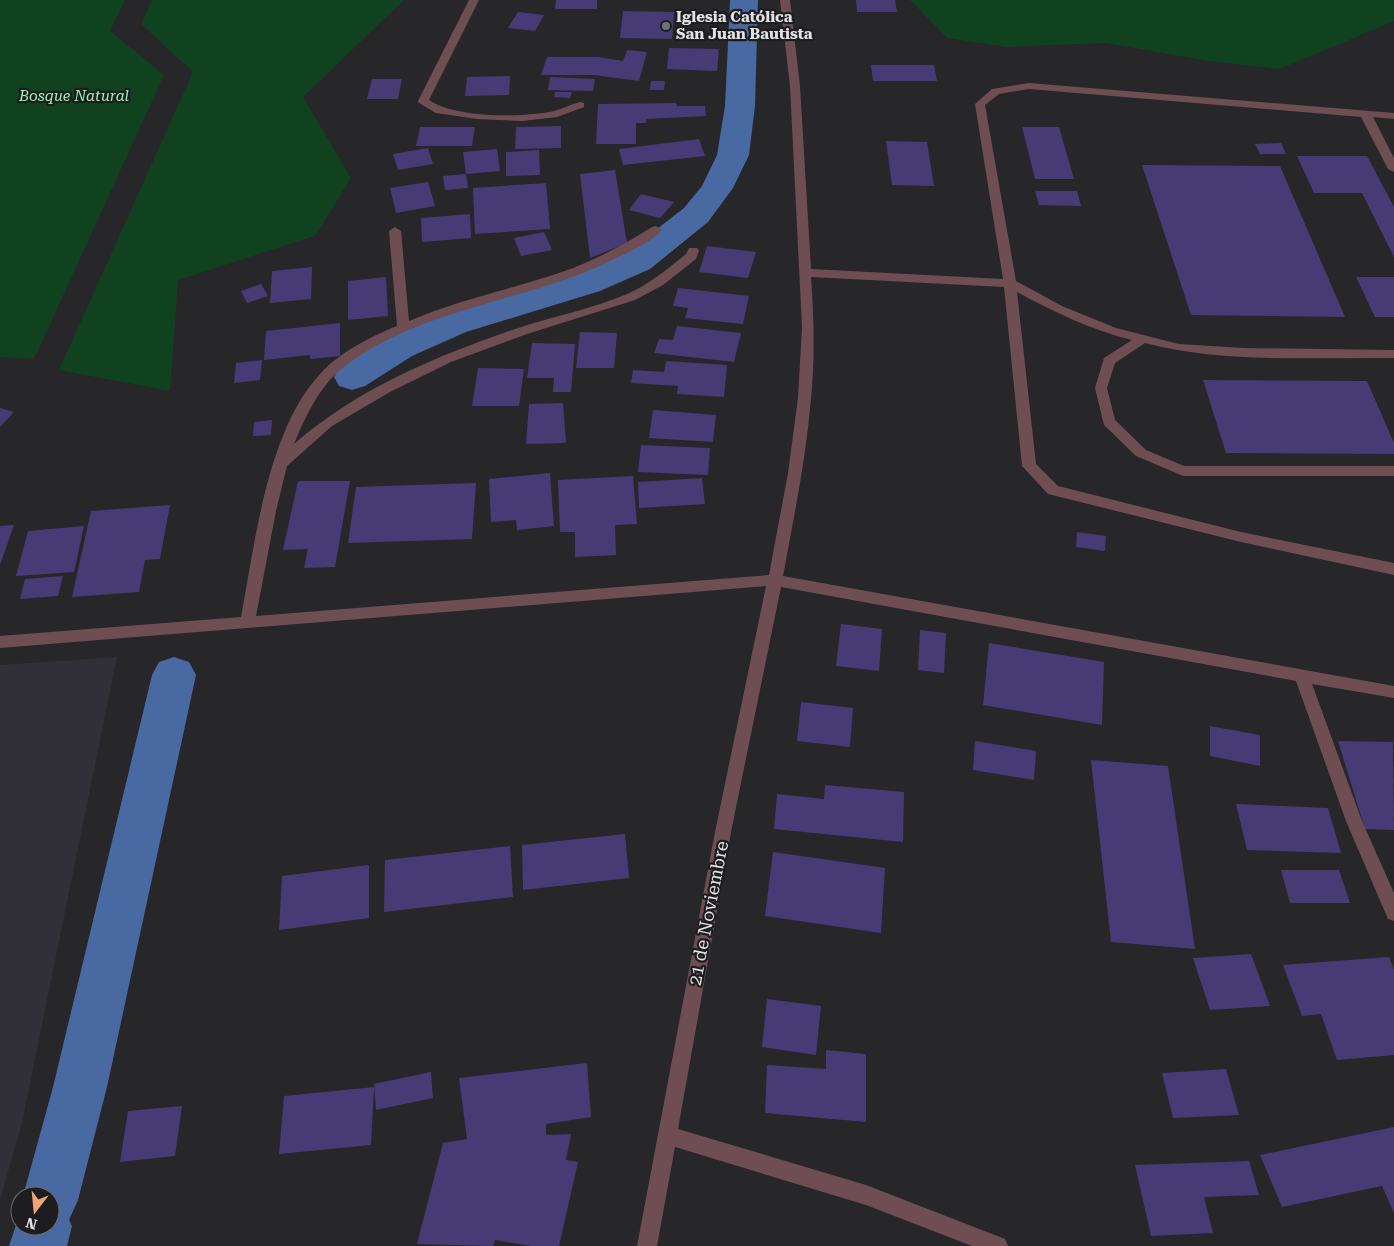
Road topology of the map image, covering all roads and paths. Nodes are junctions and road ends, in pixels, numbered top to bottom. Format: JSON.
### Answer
{"nodes":[{"id":1,"x":474,"y":0,"type":"edge"},
{"id":2,"x":785,"y":0,"type":"edge"},
{"id":3,"x":580,"y":105,"type":"dead end"},
{"id":4,"x":1364,"y":114,"type":"junction"},
{"id":5,"x":1394,"y":116,"type":"edge"},
{"id":6,"x":1394,"y":169,"type":"edge"},
{"id":7,"x":656,"y":230,"type":"dead end"},
{"id":8,"x":395,"y":231,"type":"dead end"},
{"id":9,"x":694,"y":251,"type":"dead end"},
{"id":10,"x":806,"y":273,"type":"junction"},
{"id":11,"x":1010,"y":283,"type":"junction"},
{"id":12,"x":403,"y":328,"type":"junction"},
{"id":13,"x":1141,"y":340,"type":"junction"},
{"id":14,"x":1394,"y":354,"type":"edge"},
{"id":15,"x":280,"y":464,"type":"junction"},
{"id":16,"x":1394,"y":471,"type":"edge"},
{"id":17,"x":1394,"y":568,"type":"edge"},
{"id":18,"x":775,"y":580,"type":"junction"},
{"id":19,"x":247,"y":623,"type":"junction"},
{"id":20,"x":0,"y":642,"type":"edge"},
{"id":21,"x":1302,"y":676,"type":"junction"},
{"id":22,"x":1394,"y":692,"type":"edge"},
{"id":23,"x":1394,"y":913,"type":"edge"},
{"id":24,"x":666,"y":1135,"type":"junction"},
{"id":25,"x":647,"y":1246,"type":"edge"},
{"id":26,"x":998,"y":1246,"type":"edge"}],
"edges":[{"from":1,"to":3,"type":"street"},
{"from":2,"to":10,"type":"street","name":"21 de Noviembre"},
{"from":4,"to":5,"type":"street"},
{"from":4,"to":6,"type":"street"},
{"from":4,"to":11,"type":"street"},
{"from":7,"to":12,"type":"street"},
{"from":8,"to":12,"type":"street"},
{"from":9,"to":15,"type":"street"},
{"from":10,"to":11,"type":"street"},
{"from":10,"to":18,"type":"street","name":"21 de Noviembre"},
{"from":11,"to":13,"type":"street"},
{"from":11,"to":17,"type":"street"},
{"from":12,"to":15,"type":"street"},
{"from":13,"to":14,"type":"street"},
{"from":13,"to":16,"type":"street"},
{"from":15,"to":19,"type":"street"},
{"from":18,"to":19,"type":"street"},
{"from":18,"to":21,"type":"street"},
{"from":18,"to":24,"type":"street","name":"21 de Noviembre"},
{"from":19,"to":20,"type":"street"},
{"from":21,"to":22,"type":"street"},
{"from":21,"to":23,"type":"street"},
{"from":24,"to":25,"type":"street","name":"21 de Noviembre"},
{"from":24,"to":26,"type":"street"}]}
